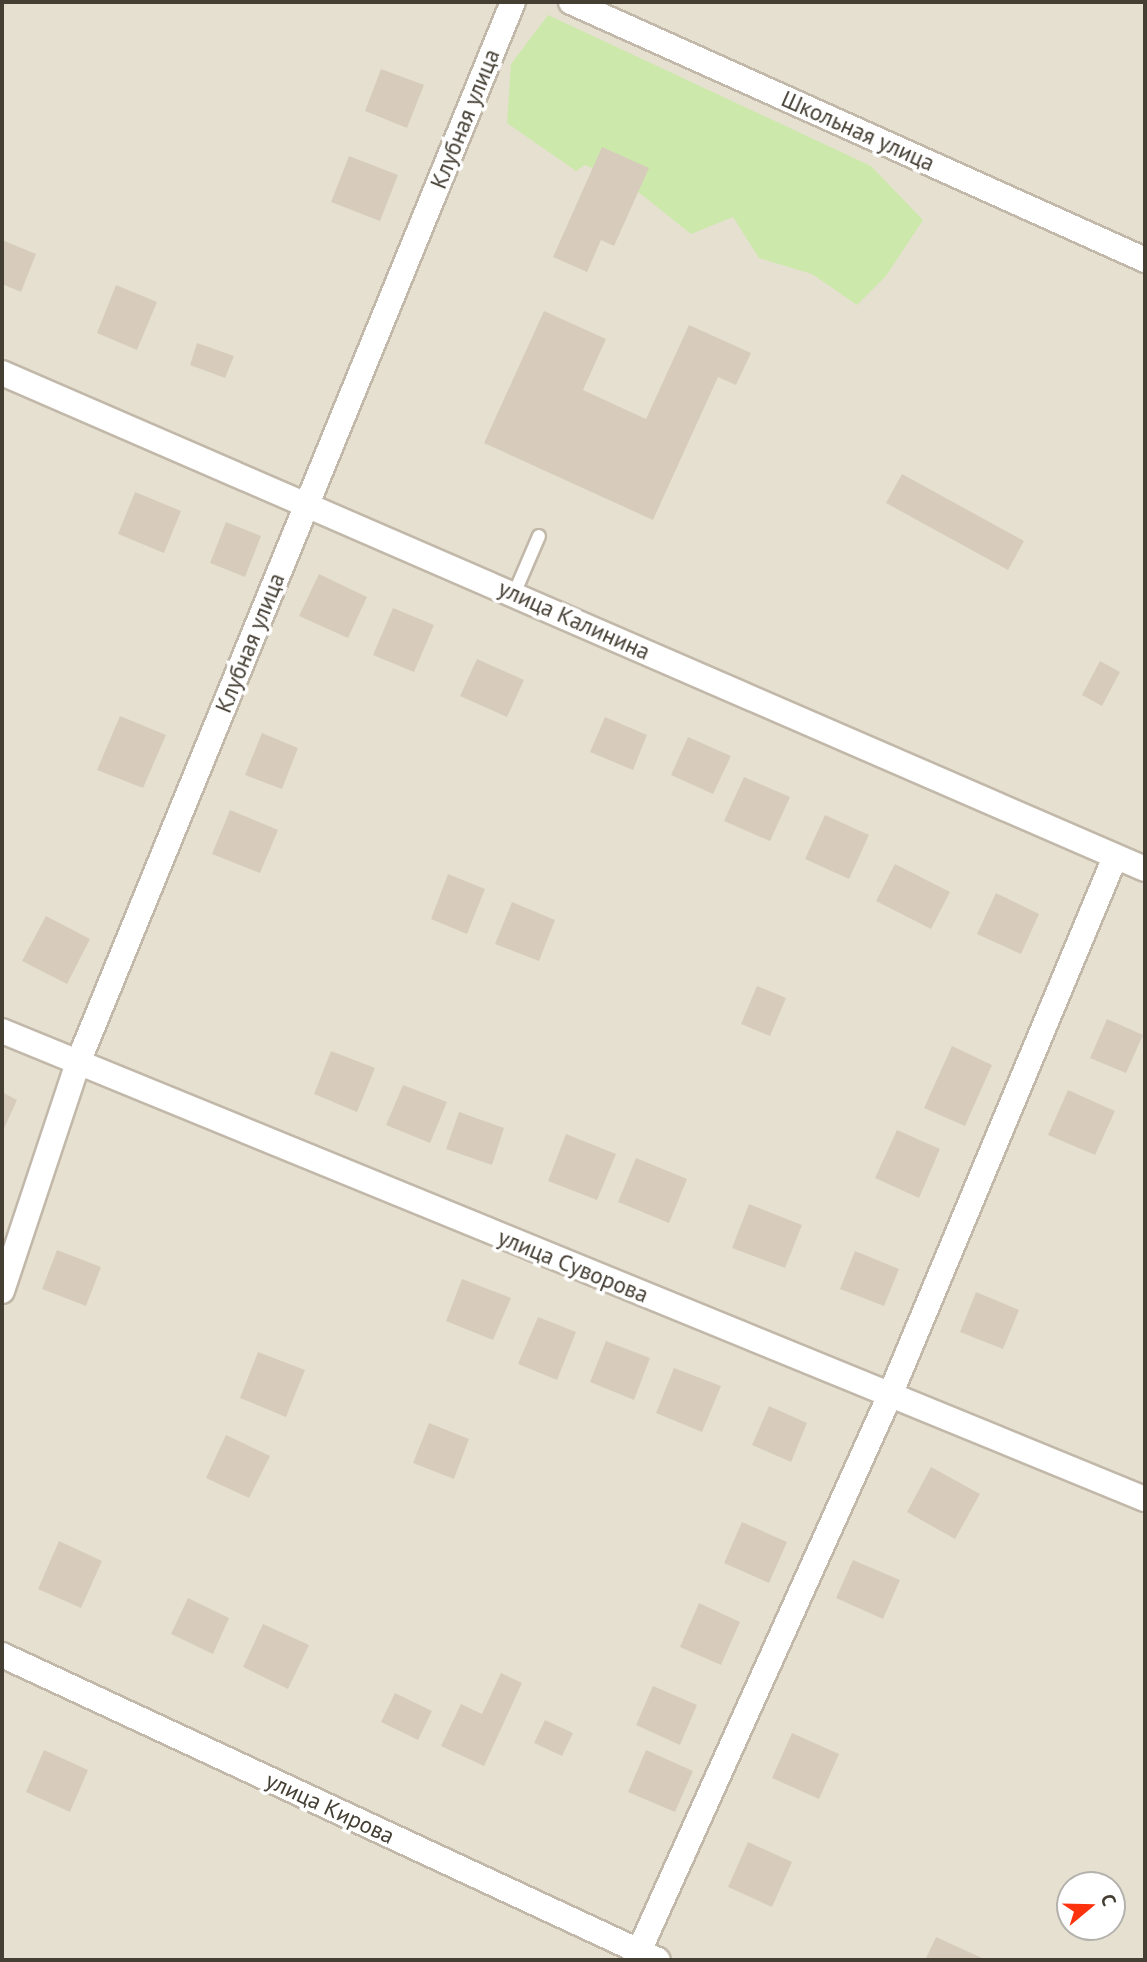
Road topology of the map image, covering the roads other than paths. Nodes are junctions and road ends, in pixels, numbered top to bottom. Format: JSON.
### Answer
{"nodes":[{"id":1,"x":513,"y":2,"type":"edge"},
{"id":2,"x":571,"y":2,"type":"edge"},
{"id":3,"x":1145,"y":260,"type":"edge"},
{"id":4,"x":2,"y":373,"type":"edge"},
{"id":5,"x":307,"y":503,"type":"junction"},
{"id":6,"x":539,"y":536,"type":"dead end"},
{"id":7,"x":514,"y":594,"type":"junction"},
{"id":8,"x":1115,"y":857,"type":"junction"},
{"id":9,"x":1145,"y":869,"type":"edge"},
{"id":10,"x":2,"y":1031,"type":"edge"},
{"id":11,"x":78,"y":1065,"type":"junction"},
{"id":12,"x":2,"y":1291,"type":"edge"},
{"id":13,"x":890,"y":1395,"type":"junction"},
{"id":14,"x":1145,"y":1499,"type":"edge"},
{"id":15,"x":2,"y":1655,"type":"edge"},
{"id":16,"x":644,"y":1957,"type":"edge"}],
"edges":[{"from":1,"to":5,"type":"street","name":"Клубная улица"},
{"from":2,"to":3,"type":"street","name":"Школьная улица"},
{"from":4,"to":5,"type":"street","name":"улица Калинина"},
{"from":5,"to":7,"type":"street","name":"улица Калинина"},
{"from":5,"to":11,"type":"street","name":"Клубная улица"},
{"from":6,"to":7,"type":"lane"},
{"from":7,"to":8,"type":"street","name":"улица Калинина"},
{"from":8,"to":9,"type":"street","name":"улица Калинина"},
{"from":8,"to":13,"type":"street"},
{"from":10,"to":11,"type":"street","name":"улица Суворова"},
{"from":11,"to":12,"type":"street","name":"Клубная улица"},
{"from":11,"to":13,"type":"street","name":"улица Суворова"},
{"from":13,"to":14,"type":"street","name":"улица Суворова"},
{"from":13,"to":16,"type":"street"},
{"from":15,"to":16,"type":"street","name":"улица Кирова"}]}
